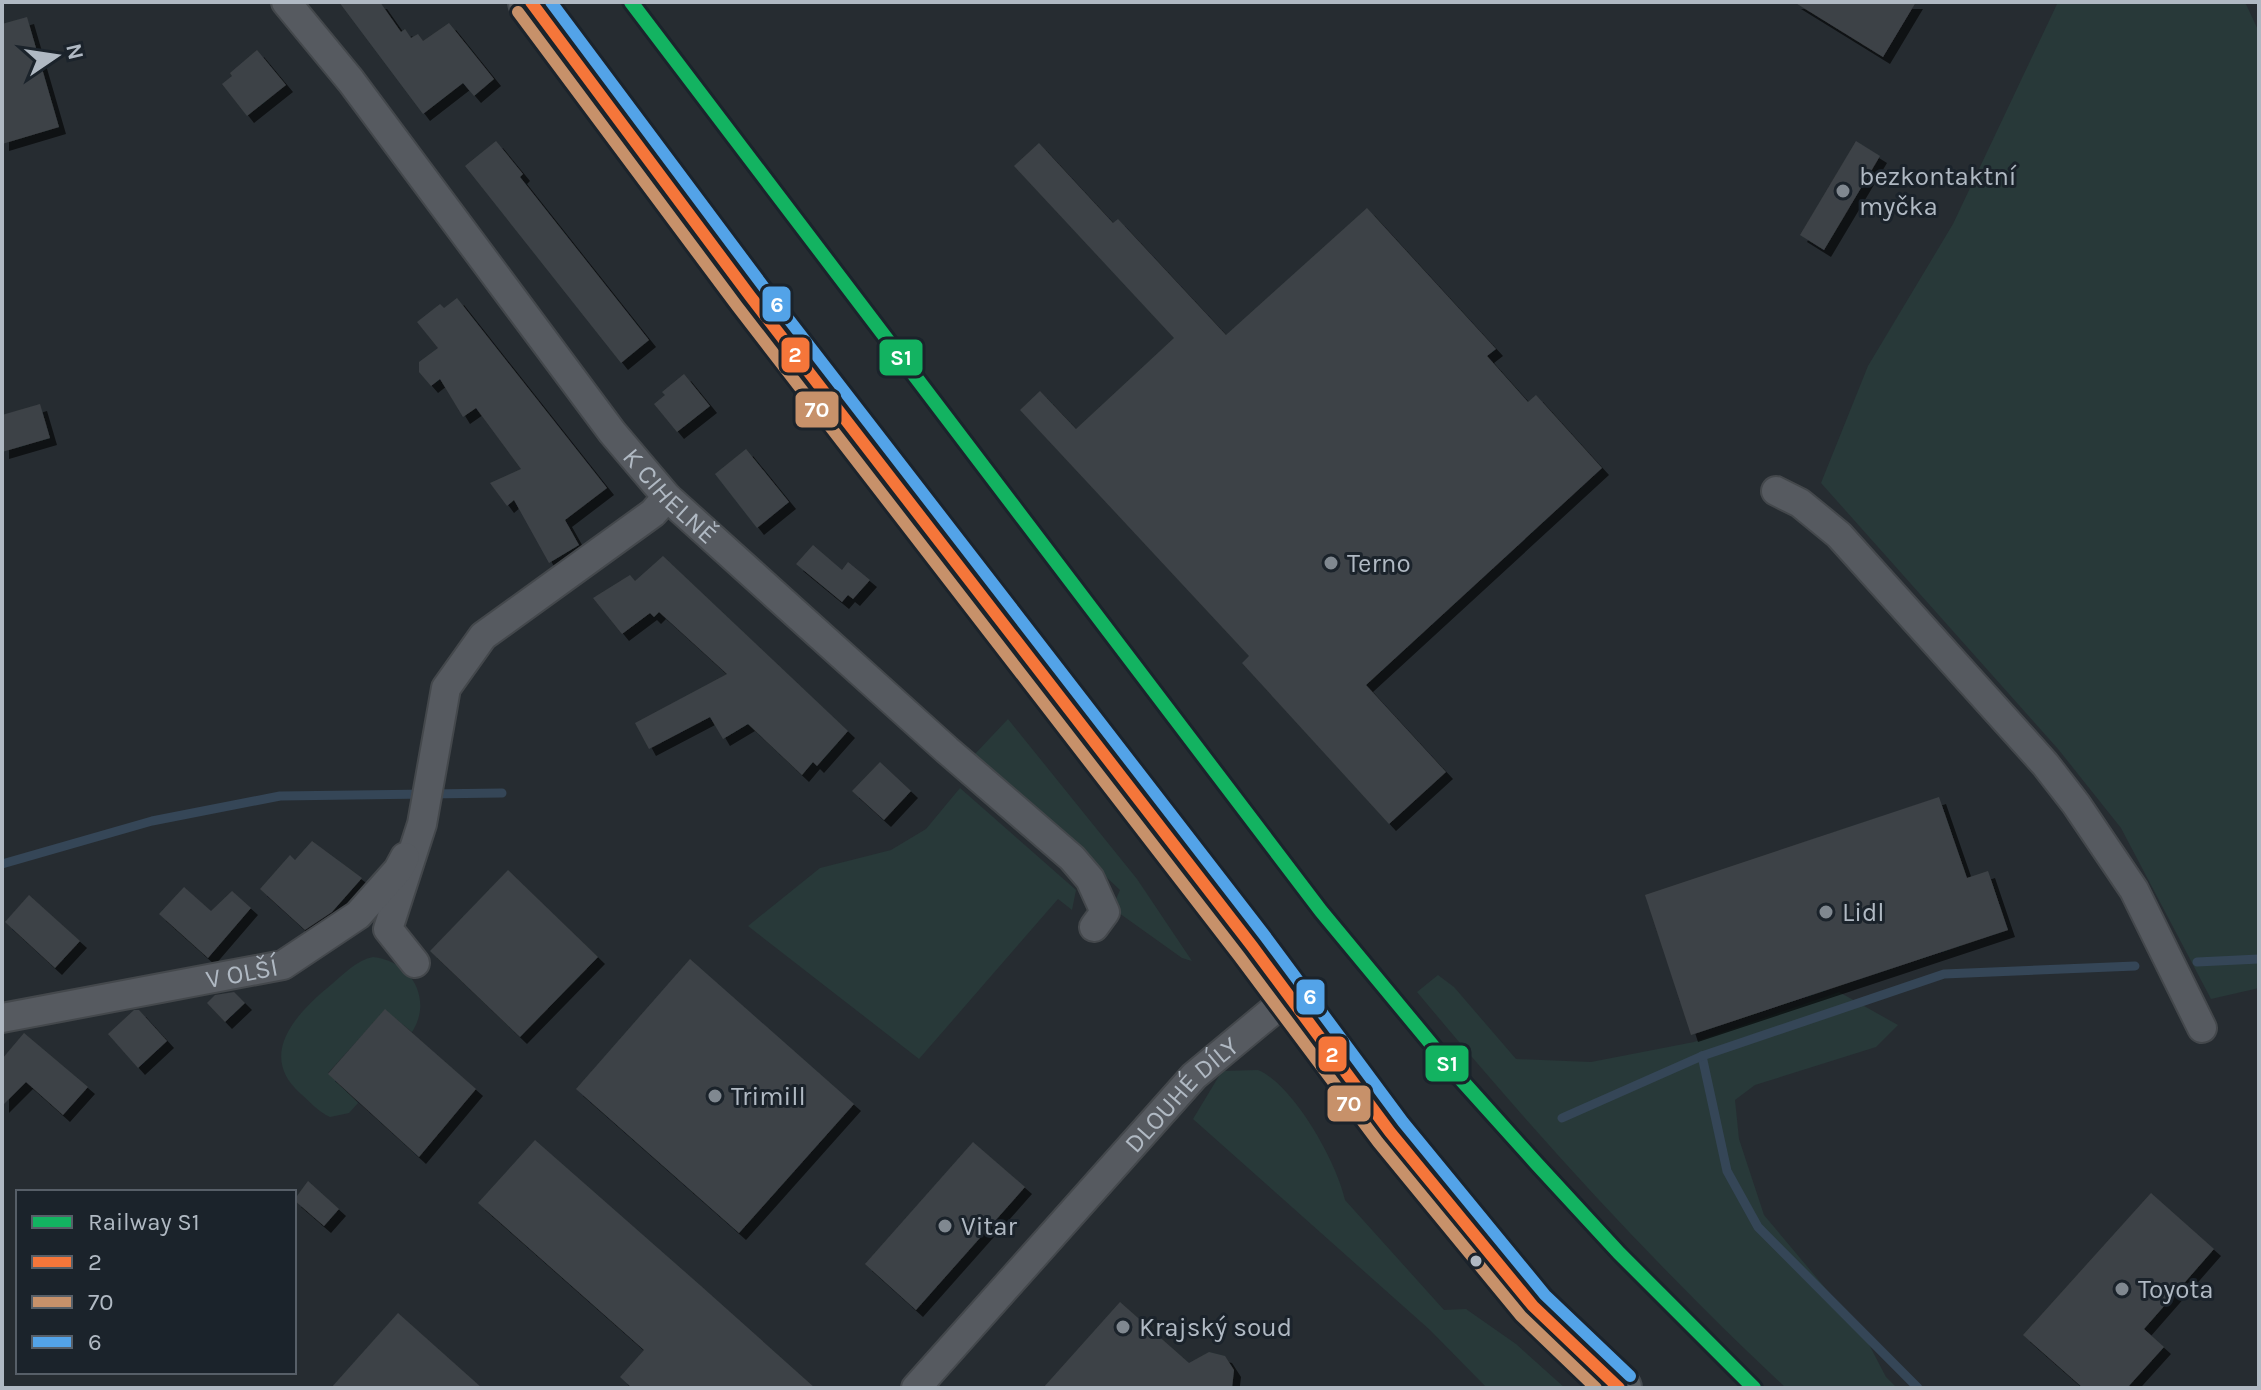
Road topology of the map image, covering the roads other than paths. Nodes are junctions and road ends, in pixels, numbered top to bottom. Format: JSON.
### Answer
{"nodes":[{"id":1,"x":286,"y":2,"type":"edge"},
{"id":2,"x":531,"y":2,"type":"edge"},
{"id":3,"x":1776,"y":491,"type":"dead end"},
{"id":4,"x":667,"y":497,"type":"junction"},
{"id":5,"x":422,"y":824,"type":"junction"},
{"id":6,"x":1094,"y":927,"type":"dead end"},
{"id":7,"x":415,"y":963,"type":"dead end"},
{"id":8,"x":1288,"y":998,"type":"junction"},
{"id":9,"x":2,"y":1018,"type":"edge"},
{"id":10,"x":2202,"y":1028,"type":"dead end"},
{"id":11,"x":916,"y":1388,"type":"edge"},
{"id":12,"x":1619,"y":1388,"type":"edge"}],
"edges":[{"from":1,"to":4,"type":"street","name":"K CIHELNĚ"},
{"from":2,"to":8,"type":"main road"},
{"from":3,"to":10,"type":"street"},
{"from":4,"to":5,"type":"street","name":"V OLŠÍ"},
{"from":4,"to":6,"type":"street","name":"K CIHELNĚ"},
{"from":5,"to":7,"type":"street","name":"V OLŠÍ"},
{"from":5,"to":9,"type":"street","name":"V OLŠÍ"},
{"from":8,"to":11,"type":"street","name":"DLOUHÉ DÍLY"},
{"from":8,"to":12,"type":"main road"}]}
